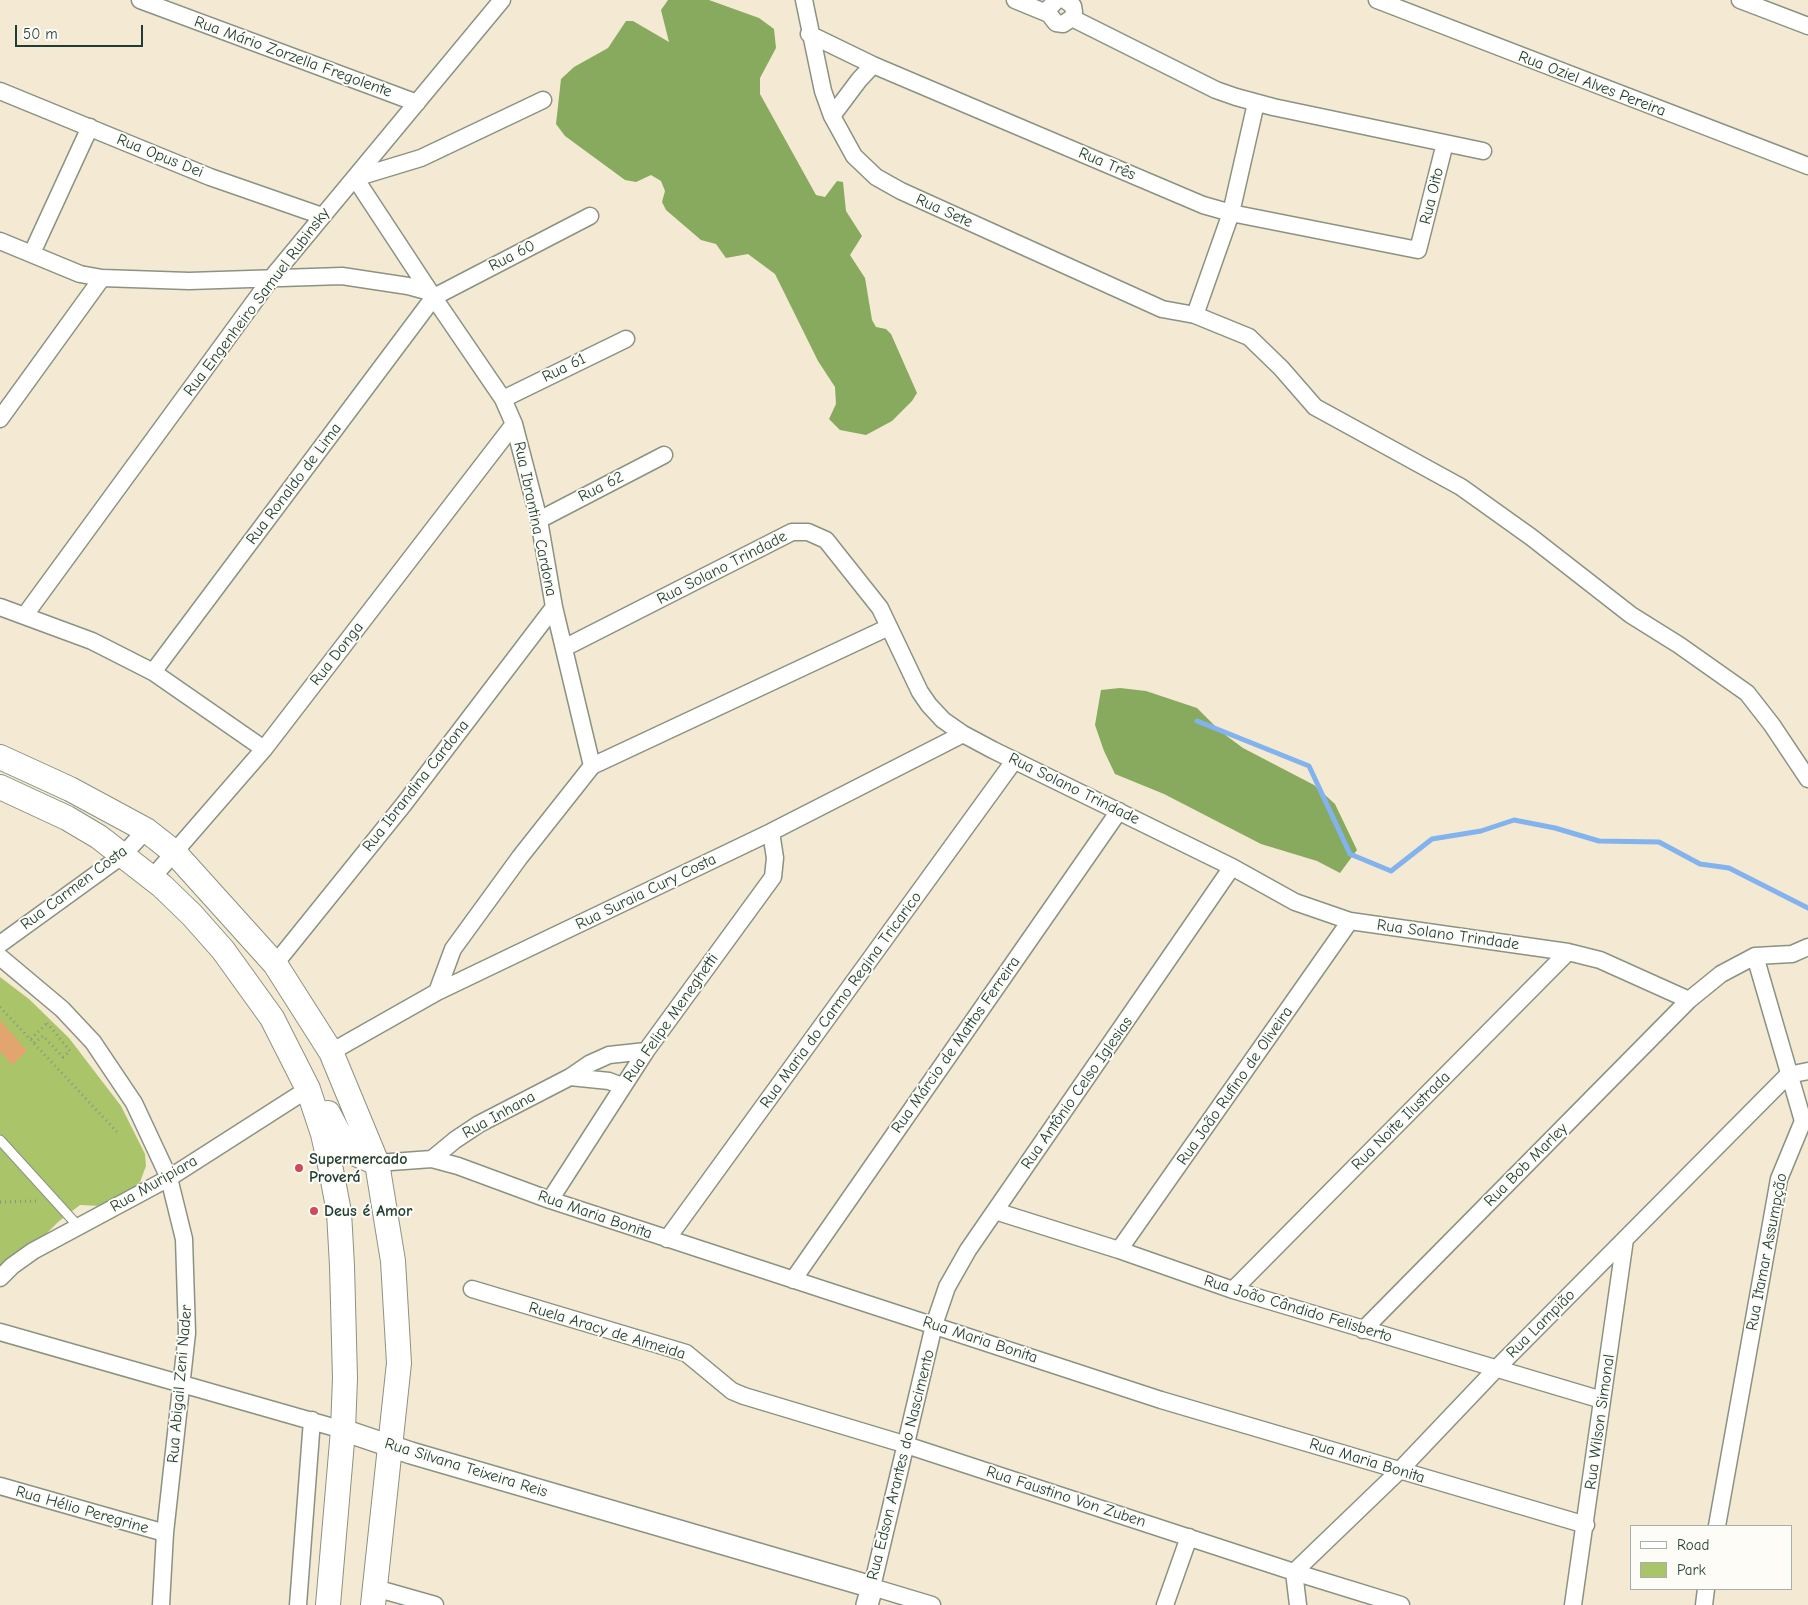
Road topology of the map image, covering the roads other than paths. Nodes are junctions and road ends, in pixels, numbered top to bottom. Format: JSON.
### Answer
{"nodes":[{"id":1,"x":140,"y":0,"type":"edge"},
{"id":2,"x":502,"y":0,"type":"edge"},
{"id":3,"x":804,"y":0,"type":"edge"},
{"id":4,"x":1015,"y":0,"type":"edge"},
{"id":5,"x":1065,"y":0,"type":"edge"},
{"id":6,"x":1377,"y":0,"type":"edge"},
{"id":7,"x":1740,"y":0,"type":"edge"},
{"id":8,"x":1053,"y":7,"type":"edge"},
{"id":9,"x":1072,"y":18,"type":"junction"},
{"id":10,"x":1808,"y":26,"type":"edge"},
{"id":11,"x":809,"y":34,"type":"junction"},
{"id":12,"x":874,"y":65,"type":"junction"},
{"id":13,"x":0,"y":91,"type":"edge"},
{"id":14,"x":542,"y":100,"type":"dead end"},
{"id":15,"x":417,"y":103,"type":"junction"},
{"id":16,"x":1256,"y":103,"type":"junction"},
{"id":17,"x":832,"y":116,"type":"junction"},
{"id":18,"x":90,"y":127,"type":"junction"},
{"id":19,"x":1445,"y":143,"type":"junction"},
{"id":20,"x":1483,"y":151,"type":"dead end"},
{"id":21,"x":1808,"y":166,"type":"edge"},
{"id":22,"x":355,"y":178,"type":"junction"},
{"id":23,"x":1231,"y":213,"type":"junction"},
{"id":24,"x":322,"y":216,"type":"junction"},
{"id":25,"x":590,"y":216,"type":"dead end"},
{"id":26,"x":0,"y":241,"type":"edge"},
{"id":27,"x":1418,"y":250,"type":"joint"},
{"id":28,"x":32,"y":253,"type":"junction"},
{"id":29,"x":273,"y":276,"type":"junction"},
{"id":30,"x":102,"y":278,"type":"junction"},
{"id":31,"x":432,"y":294,"type":"junction"},
{"id":32,"x":1195,"y":314,"type":"junction"},
{"id":33,"x":626,"y":339,"type":"dead end"},
{"id":34,"x":503,"y":399,"type":"junction"},
{"id":35,"x":0,"y":419,"type":"edge"},
{"id":36,"x":514,"y":424,"type":"junction"},
{"id":37,"x":664,"y":455,"type":"dead end"},
{"id":38,"x":539,"y":520,"type":"junction"},
{"id":39,"x":0,"y":607,"type":"edge"},
{"id":40,"x":554,"y":607,"type":"junction"},
{"id":41,"x":25,"y":615,"type":"junction"},
{"id":42,"x":889,"y":627,"type":"junction"},
{"id":43,"x":564,"y":648,"type":"junction"},
{"id":44,"x":153,"y":672,"type":"junction"},
{"id":45,"x":963,"y":734,"type":"junction"},
{"id":46,"x":264,"y":749,"type":"junction"},
{"id":47,"x":0,"y":757,"type":"edge"},
{"id":48,"x":1014,"y":761,"type":"junction"},
{"id":49,"x":592,"y":766,"type":"junction"},
{"id":50,"x":1808,"y":779,"type":"edge"},
{"id":51,"x":0,"y":787,"type":"edge"},
{"id":52,"x":1119,"y":811,"type":"junction"},
{"id":53,"x":146,"y":830,"type":"junction"},
{"id":54,"x":771,"y":832,"type":"junction"},
{"id":55,"x":174,"y":852,"type":"junction"},
{"id":56,"x":123,"y":854,"type":"junction"},
{"id":57,"x":1232,"y":867,"type":"junction"},
{"id":58,"x":152,"y":878,"type":"junction"},
{"id":59,"x":1350,"y":921,"type":"junction"},
{"id":60,"x":0,"y":944,"type":"edge"},
{"id":61,"x":1808,"y":948,"type":"edge"},
{"id":62,"x":1568,"y":952,"type":"junction"},
{"id":63,"x":1755,"y":956,"type":"junction"},
{"id":64,"x":0,"y":957,"type":"edge"},
{"id":65,"x":275,"y":964,"type":"junction"},
{"id":66,"x":437,"y":992,"type":"junction"},
{"id":67,"x":1689,"y":1000,"type":"junction"},
{"id":68,"x":646,"y":1050,"type":"junction"},
{"id":69,"x":331,"y":1052,"type":"junction"},
{"id":70,"x":1808,"y":1071,"type":"edge"},
{"id":71,"x":1788,"y":1074,"type":"junction"},
{"id":72,"x":570,"y":1077,"type":"junction"},
{"id":73,"x":622,"y":1086,"type":"junction"},
{"id":74,"x":308,"y":1089,"type":"junction"},
{"id":75,"x":1806,"y":1125,"type":"edge"},
{"id":76,"x":0,"y":1140,"type":"edge"},
{"id":77,"x":432,"y":1159,"type":"junction"},
{"id":78,"x":377,"y":1163,"type":"junction"},
{"id":79,"x":170,"y":1178,"type":"junction"},
{"id":80,"x":550,"y":1200,"type":"junction"},
{"id":81,"x":995,"y":1211,"type":"junction"},
{"id":82,"x":79,"y":1227,"type":"junction"},
{"id":83,"x":667,"y":1239,"type":"junction"},
{"id":84,"x":1626,"y":1239,"type":"junction"},
{"id":85,"x":1119,"y":1250,"type":"junction"},
{"id":86,"x":0,"y":1278,"type":"edge"},
{"id":87,"x":793,"y":1280,"type":"junction"},
{"id":88,"x":472,"y":1289,"type":"dead end"},
{"id":89,"x":1234,"y":1290,"type":"junction"},
{"id":90,"x":934,"y":1325,"type":"junction"},
{"id":91,"x":1363,"y":1330,"type":"junction"},
{"id":92,"x":0,"y":1332,"type":"edge"},
{"id":93,"x":1496,"y":1369,"type":"junction"},
{"id":94,"x":182,"y":1383,"type":"junction"},
{"id":95,"x":732,"y":1391,"type":"joint"},
{"id":96,"x":1602,"y":1400,"type":"junction"},
{"id":97,"x":312,"y":1420,"type":"junction"},
{"id":98,"x":343,"y":1430,"type":"junction"},
{"id":99,"x":907,"y":1445,"type":"junction"},
{"id":100,"x":391,"y":1447,"type":"junction"},
{"id":101,"x":1399,"y":1471,"type":"junction"},
{"id":102,"x":0,"y":1486,"type":"edge"},
{"id":103,"x":1586,"y":1525,"type":"junction"},
{"id":104,"x":1718,"y":1525,"type":"edge"},
{"id":105,"x":165,"y":1533,"type":"junction"},
{"id":106,"x":1189,"y":1537,"type":"junction"},
{"id":107,"x":1294,"y":1572,"type":"junction"},
{"id":108,"x":1706,"y":1590,"type":"edge"},
{"id":109,"x":869,"y":1596,"type":"edge"},
{"id":110,"x":374,"y":1597,"type":"edge"},
{"id":111,"x":410,"y":1601,"type":"edge"},
{"id":112,"x":161,"y":1605,"type":"edge"},
{"id":113,"x":298,"y":1605,"type":"edge"},
{"id":114,"x":328,"y":1605,"type":"edge"},
{"id":115,"x":435,"y":1605,"type":"edge"},
{"id":116,"x":932,"y":1605,"type":"edge"},
{"id":117,"x":1165,"y":1605,"type":"edge"},
{"id":118,"x":1298,"y":1605,"type":"edge"},
{"id":119,"x":1401,"y":1605,"type":"edge"},
{"id":120,"x":1573,"y":1605,"type":"edge"},
{"id":121,"x":1704,"y":1605,"type":"edge"}],
"edges":[{"from":1,"to":15,"type":"street","name":"Rua Mário Zorzella Fregolente"},
{"from":2,"to":15,"type":"street","name":"Rua Engenheiro Samuel Rubinsky"},
{"from":3,"to":11,"type":"street","name":"Rua Sete"},
{"from":4,"to":8,"type":"street"},
{"from":5,"to":9,"type":"street"},
{"from":6,"to":21,"type":"street","name":"Rua Oziel Alves Pereira"},
{"from":7,"to":10,"type":"street"},
{"from":8,"to":9,"type":"street"},
{"from":9,"to":16,"type":"street"},
{"from":11,"to":12,"type":"street","name":"Rua Três"},
{"from":11,"to":17,"type":"street","name":"Rua Sete"},
{"from":12,"to":17,"type":"street"},
{"from":12,"to":23,"type":"street","name":"Rua Três"},
{"from":13,"to":18,"type":"street","name":"Rua Opus Dei"},
{"from":14,"to":22,"type":"street"},
{"from":15,"to":22,"type":"street","name":"Rua Engenheiro Samuel Rubinsky"},
{"from":16,"to":19,"type":"street"},
{"from":16,"to":23,"type":"street"},
{"from":17,"to":32,"type":"street","name":"Rua Sete"},
{"from":18,"to":24,"type":"street","name":"Rua Opus Dei"},
{"from":18,"to":28,"type":"street"},
{"from":19,"to":20,"type":"street"},
{"from":19,"to":27,"type":"street","name":"Rua Oito"},
{"from":22,"to":24,"type":"street","name":"Rua Engenheiro Samuel Rubinsky"},
{"from":22,"to":31,"type":"street","name":"Rua Ibrantina Cardona"},
{"from":23,"to":27,"type":"street","name":"Rua Três"},
{"from":23,"to":32,"type":"street"},
{"from":24,"to":29,"type":"street","name":"Rua Engenheiro Samuel Rubinsky"},
{"from":25,"to":31,"type":"street","name":"Rua 60"},
{"from":26,"to":28,"type":"street"},
{"from":28,"to":30,"type":"street"},
{"from":29,"to":30,"type":"street"},
{"from":29,"to":31,"type":"street"},
{"from":29,"to":41,"type":"street","name":"Rua Engenheiro Samuel Rubinsky"},
{"from":30,"to":35,"type":"street"},
{"from":31,"to":34,"type":"street","name":"Rua Ibrantina Cardona"},
{"from":31,"to":44,"type":"street","name":"Rua Ronaldo de Lima"},
{"from":32,"to":50,"type":"street","name":"Rua Sete"},
{"from":33,"to":34,"type":"street","name":"Rua 61"},
{"from":34,"to":36,"type":"street","name":"Rua Ibrantina Cardona"},
{"from":36,"to":38,"type":"street","name":"Rua Ibrantina Cardona"},
{"from":36,"to":46,"type":"street","name":"Rua Donga"},
{"from":37,"to":38,"type":"street","name":"Rua 62"},
{"from":38,"to":40,"type":"street","name":"Rua Ibrantina Cardona"},
{"from":39,"to":41,"type":"street"},
{"from":40,"to":43,"type":"street","name":"Rua Ibrantina Cardona"},
{"from":40,"to":65,"type":"street","name":"Rua Ibrandina Cardona"},
{"from":41,"to":44,"type":"street"},
{"from":42,"to":43,"type":"street","name":"Rua Solano Trindade"},
{"from":42,"to":45,"type":"street","name":"Rua Solano Trindade"},
{"from":42,"to":49,"type":"street"},
{"from":43,"to":49,"type":"street","name":"Rua Ibrantina Cardona"},
{"from":44,"to":46,"type":"street"},
{"from":45,"to":48,"type":"street","name":"Rua Solano Trindade"},
{"from":45,"to":54,"type":"street","name":"Rua Suraia Cury Costa"},
{"from":46,"to":55,"type":"street","name":"Rua Donga"},
{"from":47,"to":53,"type":"main road"},
{"from":48,"to":52,"type":"street","name":"Rua Solano Trindade"},
{"from":48,"to":83,"type":"street","name":"Rua Maria do Carmo Regina Tricarico"},
{"from":49,"to":66,"type":"street"},
{"from":51,"to":56,"type":"main road"},
{"from":52,"to":57,"type":"street","name":"Rua Solano Trindade"},
{"from":52,"to":87,"type":"street","name":"Rua Márcio de Mattos Ferreira"},
{"from":53,"to":55,"type":"main road"},
{"from":53,"to":56,"type":"street","name":"Rua Carmen Costa"},
{"from":54,"to":66,"type":"street","name":"Rua Suraia Cury Costa"},
{"from":54,"to":68,"type":"street","name":"Rua Felipe Meneghetti"},
{"from":55,"to":58,"type":"street","name":"Rua Donga"},
{"from":55,"to":65,"type":"main road"},
{"from":56,"to":58,"type":"main road"},
{"from":56,"to":60,"type":"street","name":"Rua Carmen Costa"},
{"from":57,"to":59,"type":"street","name":"Rua Solano Trindade"},
{"from":57,"to":81,"type":"street","name":"Rua Antônio Celso Iglesias"},
{"from":58,"to":74,"type":"main road"},
{"from":59,"to":62,"type":"street","name":"Rua Solano Trindade"},
{"from":59,"to":85,"type":"street","name":"Rua João Rufino de Oliveira"},
{"from":61,"to":63,"type":"street"},
{"from":62,"to":67,"type":"street","name":"Rua Solano Trindade"},
{"from":62,"to":89,"type":"street","name":"Rua Noite Ilustrada"},
{"from":63,"to":67,"type":"street","name":"Rua Bob Marley"},
{"from":63,"to":71,"type":"street","name":"Rua Itamar Assumpção"},
{"from":64,"to":79,"type":"street","name":"Rua Abigail Zeni Nader"},
{"from":65,"to":69,"type":"main road"},
{"from":66,"to":69,"type":"street","name":"Rua Suraia Cury Costa"},
{"from":67,"to":91,"type":"street","name":"Rua Bob Marley"},
{"from":68,"to":72,"type":"street","name":"Rua Inhana"},
{"from":68,"to":73,"type":"street","name":"Rua Felipe Meneghetti"},
{"from":69,"to":78,"type":"main road"},
{"from":70,"to":71,"type":"street"},
{"from":71,"to":75,"type":"street","name":"Rua Itamar Assumpção"},
{"from":71,"to":84,"type":"street","name":"Rua Lampião"},
{"from":72,"to":73,"type":"street"},
{"from":72,"to":77,"type":"street","name":"Rua Inhana"},
{"from":73,"to":80,"type":"street","name":"Rua Felipe Meneghetti"},
{"from":74,"to":78,"type":"main road"},
{"from":74,"to":79,"type":"street","name":"Rua Muripiara"},
{"from":74,"to":98,"type":"main road"},
{"from":75,"to":104,"type":"street","name":"Rua Itamar Assumpção"},
{"from":76,"to":82,"type":"lane"},
{"from":77,"to":78,"type":"street","name":"Rua Maria Bonita"},
{"from":77,"to":80,"type":"street","name":"Rua Maria Bonita"},
{"from":78,"to":100,"type":"main road"},
{"from":79,"to":82,"type":"street","name":"Rua Muripiara"},
{"from":79,"to":94,"type":"street","name":"Rua Abigail Zeni Nader"},
{"from":80,"to":83,"type":"street","name":"Rua Maria Bonita"},
{"from":81,"to":85,"type":"street","name":"Rua João Cândido Felisberto"},
{"from":81,"to":90,"type":"street","name":"Rua Antônio Celso Iglesias"},
{"from":82,"to":86,"type":"street","name":"Rua Muripiara"},
{"from":83,"to":87,"type":"street","name":"Rua Maria Bonita"},
{"from":84,"to":93,"type":"street","name":"Rua Lampião"},
{"from":84,"to":96,"type":"street","name":"Rua Wilson Simonal"},
{"from":85,"to":89,"type":"street","name":"Rua João Cândido Felisberto"},
{"from":87,"to":90,"type":"street","name":"Rua Maria Bonita"},
{"from":88,"to":95,"type":"street","name":"Ruela Aracy de Almeida"},
{"from":89,"to":91,"type":"street","name":"Rua João Cândido Felisberto"},
{"from":90,"to":99,"type":"street","name":"Rua Edson Arantes do Nascimento"},
{"from":90,"to":101,"type":"street","name":"Rua Maria Bonita"},
{"from":91,"to":93,"type":"street","name":"Rua João Cândido Felisberto"},
{"from":92,"to":94,"type":"street","name":"Rua Silvana Teixeira Reis"},
{"from":93,"to":96,"type":"street","name":"Rua João Cândido Felisberto"},
{"from":93,"to":101,"type":"street","name":"Rua Lampião"},
{"from":94,"to":97,"type":"street","name":"Rua Silvana Teixeira Reis"},
{"from":94,"to":105,"type":"street","name":"Rua Abigail Zeni Nader"},
{"from":95,"to":99,"type":"street","name":"Rua Faustino Von Zuben"},
{"from":96,"to":103,"type":"street","name":"Rua Wilson Simonal"},
{"from":97,"to":98,"type":"street","name":"Rua Silvana Teixeira Reis"},
{"from":97,"to":113,"type":"street"},
{"from":98,"to":100,"type":"street","name":"Rua Silvana Teixeira Reis"},
{"from":98,"to":114,"type":"main road"},
{"from":99,"to":106,"type":"street","name":"Rua Faustino Von Zuben"},
{"from":99,"to":109,"type":"street","name":"Rua Edson Arantes do Nascimento"},
{"from":100,"to":109,"type":"street","name":"Rua Silvana Teixeira Reis"},
{"from":100,"to":110,"type":"main road"},
{"from":101,"to":103,"type":"street","name":"Rua Maria Bonita"},
{"from":101,"to":107,"type":"street","name":"Rua Lampião"},
{"from":102,"to":105,"type":"street","name":"Rua Hélio Peregrine"},
{"from":103,"to":120,"type":"street","name":"Rua Wilson Simonal"},
{"from":105,"to":112,"type":"street","name":"Rua Abigail Zeni Nader"},
{"from":106,"to":107,"type":"street","name":"Rua Faustino Von Zuben"},
{"from":106,"to":117,"type":"street"},
{"from":107,"to":118,"type":"street"},
{"from":107,"to":119,"type":"street","name":"Rua Faustino Von Zuben"},
{"from":108,"to":121,"type":"street"},
{"from":109,"to":116,"type":"street","name":"Rua Silvana Teixeira Reis"},
{"from":110,"to":111,"type":"street"},
{"from":111,"to":115,"type":"street"}]}
